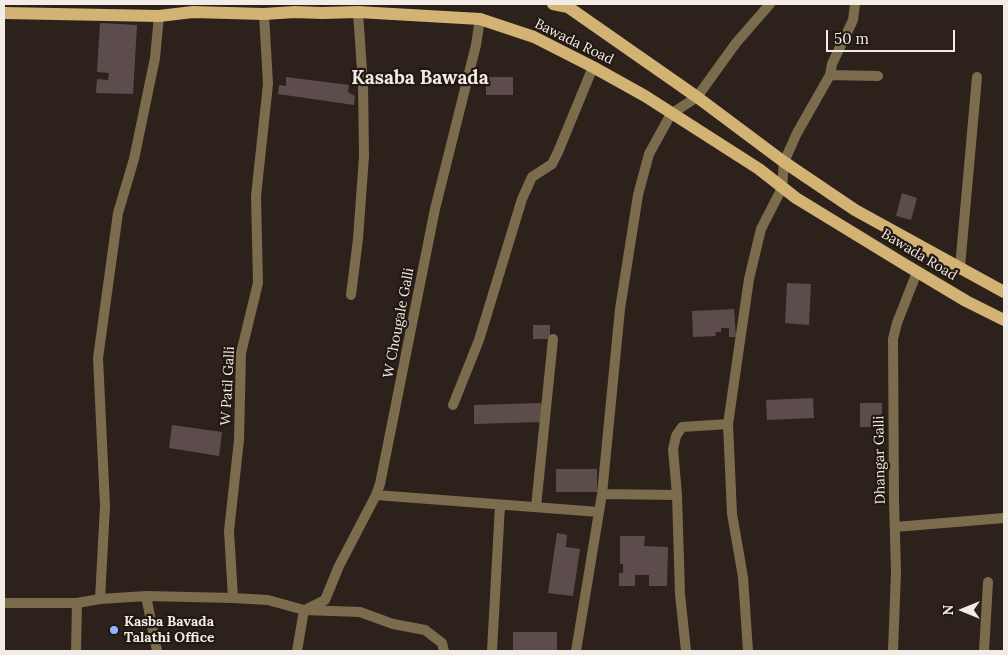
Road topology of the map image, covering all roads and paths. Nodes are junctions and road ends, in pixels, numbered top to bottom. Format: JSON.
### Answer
{"nodes":[{"id":1,"x":553,"y":4,"type":"edge"},
{"id":2,"x":770,"y":4,"type":"edge"},
{"id":3,"x":855,"y":4,"type":"edge"},
{"id":4,"x":569,"y":6,"type":"edge"},
{"id":5,"x":358,"y":12,"type":"junction"},
{"id":6,"x":4,"y":13,"type":"edge"},
{"id":7,"x":264,"y":14,"type":"junction"},
{"id":8,"x":159,"y":16,"type":"junction"},
{"id":9,"x":480,"y":19,"type":"junction"},
{"id":10,"x":593,"y":66,"type":"junction"},
{"id":11,"x":830,"y":75,"type":"junction"},
{"id":12,"x":878,"y":76,"type":"dead end"},
{"id":13,"x":977,"y":77,"type":"dead end"},
{"id":14,"x":697,"y":97,"type":"junction"},
{"id":15,"x":671,"y":114,"type":"junction"},
{"id":16,"x":784,"y":162,"type":"junction"},
{"id":17,"x":782,"y":188,"type":"junction"},
{"id":18,"x":960,"y":267,"type":"junction"},
{"id":19,"x":917,"y":272,"type":"junction"},
{"id":20,"x":1004,"y":292,"type":"edge"},
{"id":21,"x":352,"y":296,"type":"dead end"},
{"id":22,"x":1004,"y":320,"type":"edge"},
{"id":23,"x":553,"y":339,"type":"dead end"},
{"id":24,"x":453,"y":405,"type":"dead end"},
{"id":25,"x":728,"y":424,"type":"junction"},
{"id":26,"x":602,"y":494,"type":"junction"},
{"id":27,"x":677,"y":494,"type":"junction"},
{"id":28,"x":376,"y":495,"type":"junction"},
{"id":29,"x":500,"y":505,"type":"junction"},
{"id":30,"x":536,"y":507,"type":"junction"},
{"id":31,"x":599,"y":512,"type":"junction"},
{"id":32,"x":1004,"y":518,"type":"edge"},
{"id":33,"x":895,"y":527,"type":"junction"},
{"id":34,"x":988,"y":582,"type":"dead end"},
{"id":35,"x":146,"y":596,"type":"junction"},
{"id":36,"x":232,"y":598,"type":"junction"},
{"id":37,"x":100,"y":599,"type":"junction"},
{"id":38,"x":4,"y":603,"type":"edge"},
{"id":39,"x":77,"y":603,"type":"junction"},
{"id":40,"x":304,"y":610,"type":"junction"},
{"id":41,"x":76,"y":651,"type":"edge"},
{"id":42,"x":157,"y":651,"type":"edge"},
{"id":43,"x":297,"y":651,"type":"edge"},
{"id":44,"x":444,"y":651,"type":"edge"},
{"id":45,"x":492,"y":651,"type":"edge"},
{"id":46,"x":576,"y":651,"type":"edge"},
{"id":47,"x":686,"y":651,"type":"edge"},
{"id":48,"x":748,"y":651,"type":"edge"},
{"id":49,"x":893,"y":651,"type":"edge"},
{"id":50,"x":984,"y":651,"type":"edge"}],
"edges":[{"from":1,"to":4,"type":"main road","name":"Bawada Road"},
{"from":2,"to":14,"type":"street"},
{"from":3,"to":11,"type":"street"},
{"from":4,"to":14,"type":"main road","name":"Bawada Road"},
{"from":5,"to":7,"type":"main road","name":"Bawada Road"},
{"from":5,"to":9,"type":"main road","name":"Bawada Road"},
{"from":5,"to":21,"type":"street"},
{"from":6,"to":8,"type":"main road","name":"Bawada Road"},
{"from":7,"to":8,"type":"main road","name":"Bawada Road"},
{"from":7,"to":36,"type":"street","name":"W Patil Galli"},
{"from":8,"to":37,"type":"street"},
{"from":9,"to":10,"type":"main road","name":"Bawada Road"},
{"from":9,"to":28,"type":"street","name":"W Chougale Galli"},
{"from":10,"to":15,"type":"main road","name":"Bawada Road"},
{"from":10,"to":24,"type":"street"},
{"from":11,"to":12,"type":"street"},
{"from":11,"to":16,"type":"street"},
{"from":13,"to":18,"type":"street"},
{"from":14,"to":15,"type":"street"},
{"from":14,"to":16,"type":"main road","name":"Bawada Road"},
{"from":15,"to":17,"type":"main road","name":"Bawada Road"},
{"from":15,"to":26,"type":"street"},
{"from":16,"to":17,"type":"street"},
{"from":16,"to":18,"type":"main road","name":"Bawada Road"},
{"from":17,"to":19,"type":"main road","name":"Bawada Road"},
{"from":17,"to":25,"type":"street"},
{"from":18,"to":20,"type":"main road","name":"Bawada Road"},
{"from":19,"to":22,"type":"main road","name":"Bawada Road"},
{"from":19,"to":33,"type":"street","name":"Dhangar Galli"},
{"from":23,"to":30,"type":"street"},
{"from":25,"to":27,"type":"street"},
{"from":25,"to":48,"type":"street"},
{"from":26,"to":27,"type":"street"},
{"from":26,"to":31,"type":"street"},
{"from":27,"to":47,"type":"street"},
{"from":28,"to":29,"type":"street"},
{"from":28,"to":40,"type":"street","name":"W Chougale Galli"},
{"from":29,"to":30,"type":"street"},
{"from":29,"to":45,"type":"street"},
{"from":30,"to":31,"type":"street"},
{"from":31,"to":46,"type":"street"},
{"from":32,"to":33,"type":"street"},
{"from":33,"to":49,"type":"street","name":"Dhangar Galli"},
{"from":34,"to":50,"type":"street"},
{"from":35,"to":36,"type":"street"},
{"from":35,"to":37,"type":"street"},
{"from":35,"to":42,"type":"street"},
{"from":36,"to":40,"type":"street"},
{"from":37,"to":39,"type":"street"},
{"from":38,"to":39,"type":"street"},
{"from":39,"to":41,"type":"street"},
{"from":40,"to":43,"type":"street"},
{"from":40,"to":44,"type":"street"}]}
